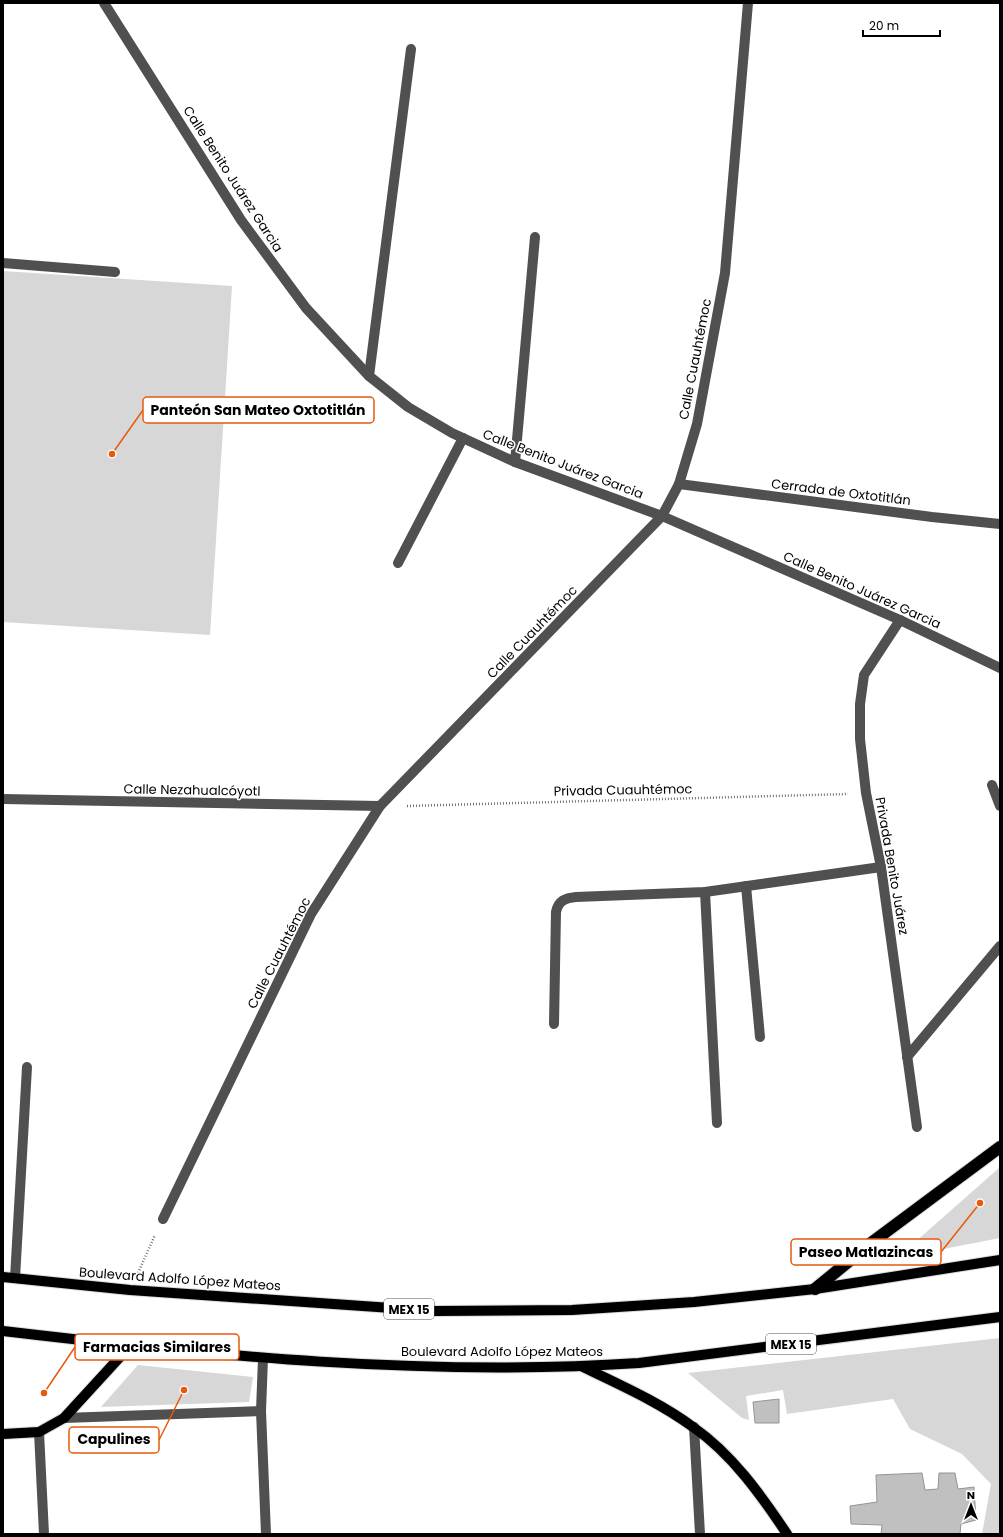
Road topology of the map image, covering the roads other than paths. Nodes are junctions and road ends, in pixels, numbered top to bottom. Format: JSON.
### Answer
{"nodes":[{"id":1,"x":104,"y":3,"type":"edge"},
{"id":2,"x":748,"y":3,"type":"edge"},
{"id":3,"x":411,"y":49,"type":"dead end"},
{"id":4,"x":535,"y":237,"type":"dead end"},
{"id":5,"x":3,"y":263,"type":"edge"},
{"id":6,"x":115,"y":272,"type":"dead end"},
{"id":7,"x":369,"y":376,"type":"junction"},
{"id":8,"x":463,"y":438,"type":"junction"},
{"id":9,"x":515,"y":462,"type":"junction"},
{"id":10,"x":679,"y":484,"type":"junction"},
{"id":11,"x":662,"y":516,"type":"junction"},
{"id":12,"x":1000,"y":524,"type":"edge"},
{"id":13,"x":398,"y":563,"type":"dead end"},
{"id":14,"x":900,"y":620,"type":"junction"},
{"id":15,"x":1000,"y":668,"type":"edge"},
{"id":16,"x":992,"y":785,"type":"dead end"},
{"id":17,"x":3,"y":799,"type":"edge"},
{"id":18,"x":380,"y":806,"type":"junction"},
{"id":19,"x":1000,"y":806,"type":"edge"},
{"id":20,"x":881,"y":867,"type":"junction"},
{"id":21,"x":746,"y":886,"type":"junction"},
{"id":22,"x":705,"y":892,"type":"junction"},
{"id":23,"x":1000,"y":946,"type":"edge"},
{"id":24,"x":554,"y":1024,"type":"dead end"},
{"id":25,"x":760,"y":1037,"type":"dead end"},
{"id":26,"x":907,"y":1057,"type":"junction"},
{"id":27,"x":27,"y":1067,"type":"dead end"},
{"id":28,"x":717,"y":1124,"type":"dead end"},
{"id":29,"x":917,"y":1127,"type":"dead end"},
{"id":30,"x":1000,"y":1147,"type":"edge"},
{"id":31,"x":163,"y":1219,"type":"road end"},
{"id":32,"x":1000,"y":1260,"type":"edge"},
{"id":33,"x":3,"y":1277,"type":"edge"},
{"id":34,"x":15,"y":1278,"type":"junction"},
{"id":35,"x":815,"y":1289,"type":"junction"},
{"id":36,"x":1000,"y":1317,"type":"edge"},
{"id":37,"x":3,"y":1331,"type":"edge"},
{"id":38,"x":130,"y":1346,"type":"junction"},
{"id":39,"x":263,"y":1358,"type":"junction"},
{"id":40,"x":581,"y":1366,"type":"junction"},
{"id":41,"x":261,"y":1411,"type":"junction"},
{"id":42,"x":64,"y":1418,"type":"junction"},
{"id":43,"x":694,"y":1427,"type":"junction"},
{"id":44,"x":39,"y":1432,"type":"junction"},
{"id":45,"x":3,"y":1434,"type":"edge"},
{"id":46,"x":44,"y":1534,"type":"edge"},
{"id":47,"x":266,"y":1534,"type":"edge"},
{"id":48,"x":700,"y":1534,"type":"edge"},
{"id":49,"x":787,"y":1534,"type":"edge"}],
"edges":[{"from":1,"to":7,"type":"street","name":"Calle Benito Juárez Garcia"},
{"from":2,"to":10,"type":"street","name":"Calle Cuauhtémoc"},
{"from":3,"to":7,"type":"street"},
{"from":4,"to":9,"type":"street"},
{"from":5,"to":6,"type":"street"},
{"from":7,"to":8,"type":"street","name":"Calle Benito Juárez Garcia"},
{"from":8,"to":9,"type":"street","name":"Calle Benito Juárez Garcia"},
{"from":8,"to":13,"type":"street"},
{"from":9,"to":11,"type":"street","name":"Calle Benito Juárez Garcia"},
{"from":10,"to":11,"type":"street","name":"Calle Cuauhtémoc"},
{"from":10,"to":12,"type":"street","name":"Cerrada de Oxtotitlán"},
{"from":11,"to":14,"type":"street","name":"Calle Benito Juárez Garcia"},
{"from":11,"to":18,"type":"street","name":"Calle Cuauhtémoc"},
{"from":14,"to":15,"type":"street","name":"Calle Benito Juárez Garcia"},
{"from":14,"to":20,"type":"street","name":"Privada Benito Juárez"},
{"from":16,"to":19,"type":"street"},
{"from":17,"to":18,"type":"street","name":"Calle Nezahualcóyotl"},
{"from":18,"to":31,"type":"street","name":"Calle Cuauhtémoc"},
{"from":20,"to":21,"type":"street"},
{"from":20,"to":26,"type":"street","name":"Privada Benito Juárez"},
{"from":21,"to":22,"type":"street"},
{"from":21,"to":25,"type":"street"},
{"from":22,"to":24,"type":"street"},
{"from":22,"to":28,"type":"street"},
{"from":23,"to":26,"type":"street"},
{"from":26,"to":29,"type":"street","name":"Privada Benito Juárez"},
{"from":27,"to":34,"type":"street"},
{"from":30,"to":35,"type":"highway"},
{"from":32,"to":35,"type":"main road","name":"Boulevard Adolfo López Mateos","number":"MEX 15"},
{"from":33,"to":34,"type":"main road","name":"Boulevard Adolfo López Mateos","number":"MEX 15"},
{"from":34,"to":35,"type":"main road","name":"Boulevard Adolfo López Mateos","number":"MEX 15"},
{"from":36,"to":40,"type":"main road","name":"Boulevard Adolfo López Mateos","number":"MEX 15"},
{"from":37,"to":38,"type":"main road","name":"Boulevard Adolfo López Mateos","number":"MEX 15"},
{"from":38,"to":39,"type":"main road","name":"Boulevard Adolfo López Mateos","number":"MEX 15"},
{"from":38,"to":42,"type":"main road"},
{"from":39,"to":40,"type":"main road","name":"Boulevard Adolfo López Mateos","number":"MEX 15"},
{"from":39,"to":41,"type":"street"},
{"from":40,"to":43,"type":"main road"},
{"from":41,"to":42,"type":"street"},
{"from":41,"to":47,"type":"street"},
{"from":42,"to":44,"type":"main road"},
{"from":43,"to":48,"type":"street"},
{"from":43,"to":49,"type":"main road"},
{"from":44,"to":45,"type":"main road"},
{"from":44,"to":46,"type":"street"}]}
